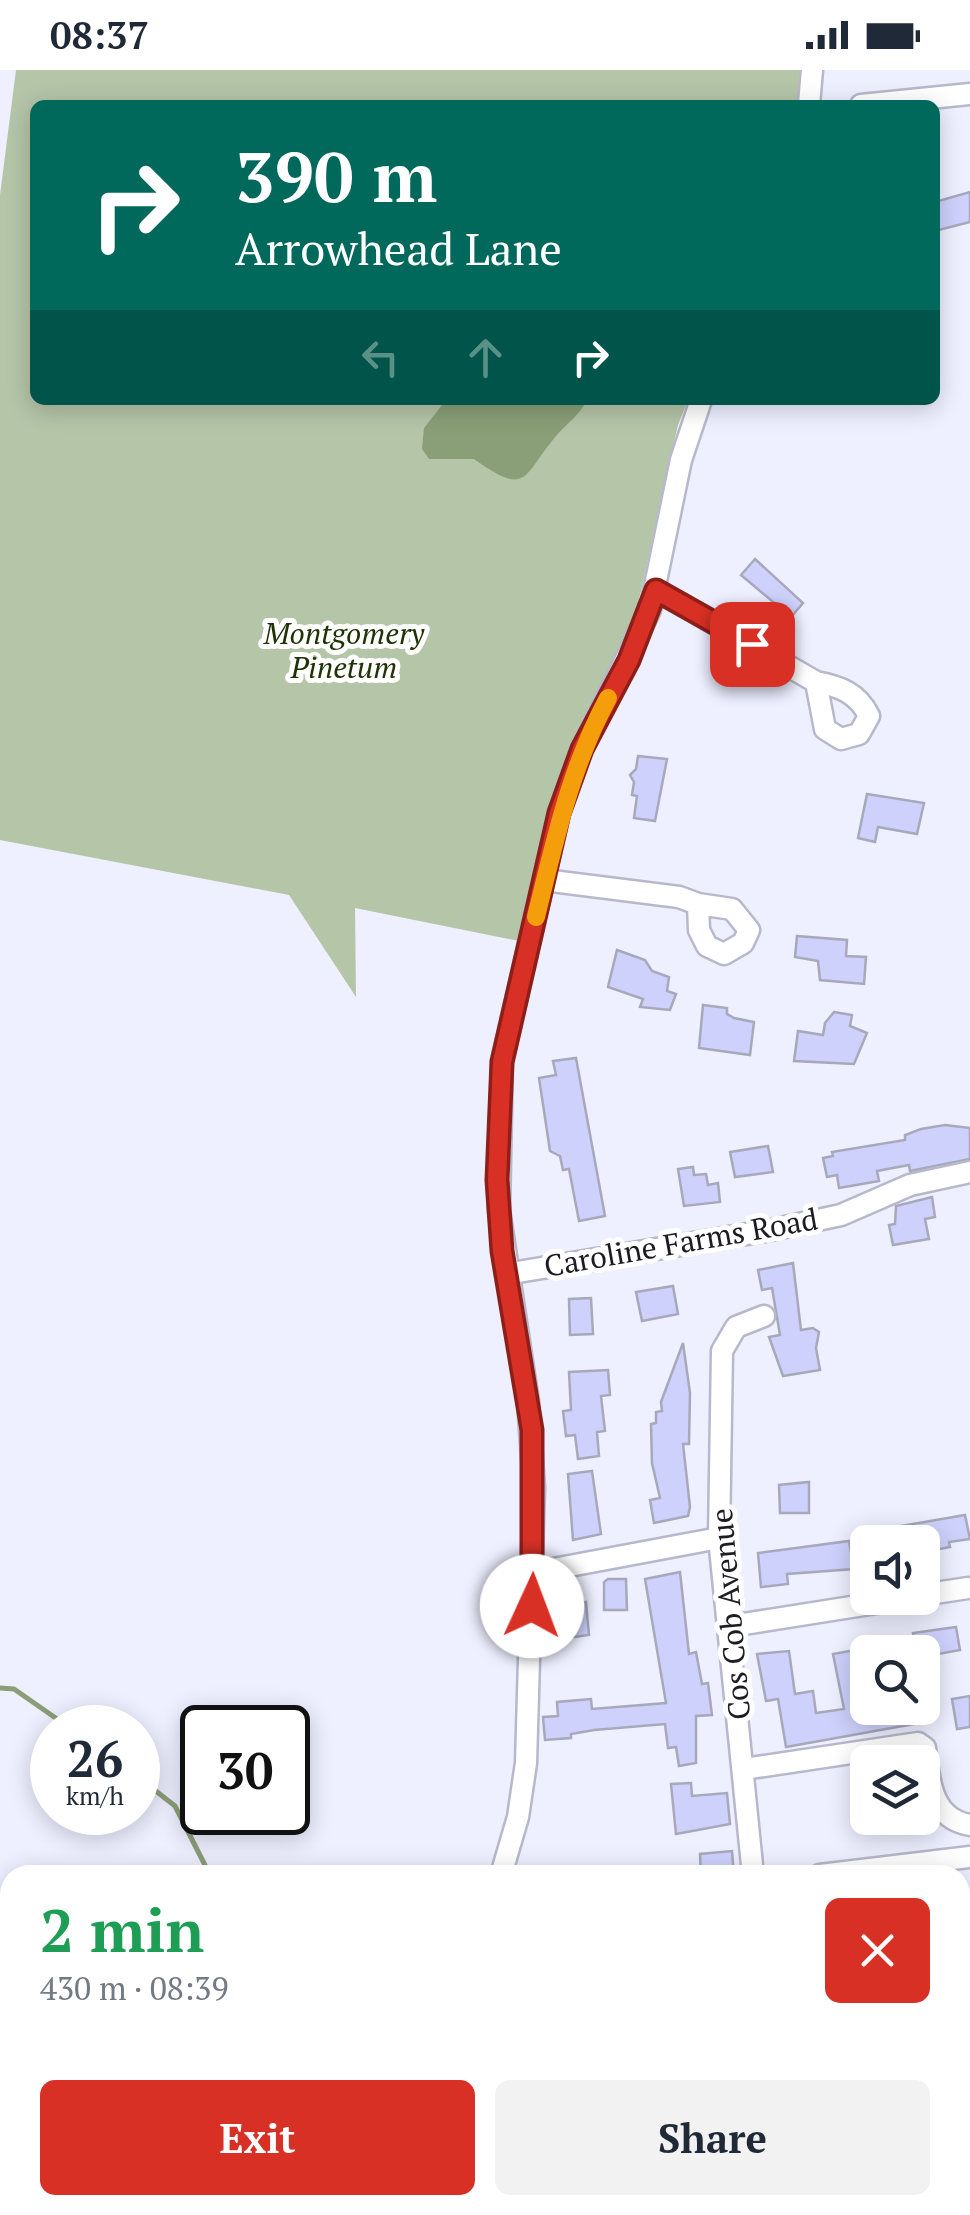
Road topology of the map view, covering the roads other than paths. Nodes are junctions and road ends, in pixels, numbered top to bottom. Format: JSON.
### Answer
{"nodes":[{"id":1,"x":812,"y":70,"type":"edge"},
{"id":2,"x":970,"y":94,"type":"edge"},
{"id":3,"x":810,"y":100,"type":"edge"},
{"id":4,"x":911,"y":100,"type":"edge"},
{"id":5,"x":698,"y":405,"type":"edge"},
{"id":6,"x":656,"y":590,"type":"junction"},
{"id":7,"x":816,"y":682,"type":"dead end"},
{"id":8,"x":544,"y":880,"type":"junction"},
{"id":9,"x":698,"y":904,"type":"dead end"},
{"id":10,"x":970,"y":1172,"type":"edge"},
{"id":11,"x":506,"y":1274,"type":"junction"},
{"id":12,"x":764,"y":1316,"type":"dead end"},
{"id":13,"x":719,"y":1538,"type":"junction"},
{"id":14,"x":532,"y":1573,"type":"junction"},
{"id":15,"x":969,"y":1583,"type":"edge"},
{"id":16,"x":940,"y":1590,"type":"edge"},
{"id":17,"x":850,"y":1607,"type":"edge"},
{"id":18,"x":731,"y":1626,"type":"junction"},
{"id":19,"x":744,"y":1769,"type":"junction"},
{"id":20,"x":970,"y":1825,"type":"edge"},
{"id":21,"x":967,"y":1857,"type":"edge"},
{"id":22,"x":504,"y":1865,"type":"edge"},
{"id":23,"x":751,"y":1865,"type":"edge"},
{"id":24,"x":902,"y":1865,"type":"edge"}],
"edges":[{"from":1,"to":3,"type":"street"},
{"from":2,"to":4,"type":"street"},
{"from":5,"to":6,"type":"street"},
{"from":6,"to":7,"type":"street"},
{"from":6,"to":8,"type":"street"},
{"from":8,"to":9,"type":"street"},
{"from":8,"to":11,"type":"street"},
{"from":10,"to":11,"type":"street","name":"Caroline Farms Road"},
{"from":11,"to":14,"type":"street"},
{"from":12,"to":13,"type":"street","name":"Cos Cob Avenue"},
{"from":13,"to":14,"type":"street"},
{"from":13,"to":18,"type":"street","name":"Cos Cob Avenue"},
{"from":14,"to":22,"type":"street"},
{"from":15,"to":16,"type":"street"},
{"from":17,"to":18,"type":"street"},
{"from":18,"to":19,"type":"street","name":"Cos Cob Avenue"},
{"from":19,"to":20,"type":"street"},
{"from":19,"to":23,"type":"street","name":"Cos Cob Avenue"},
{"from":21,"to":24,"type":"street"}]}
